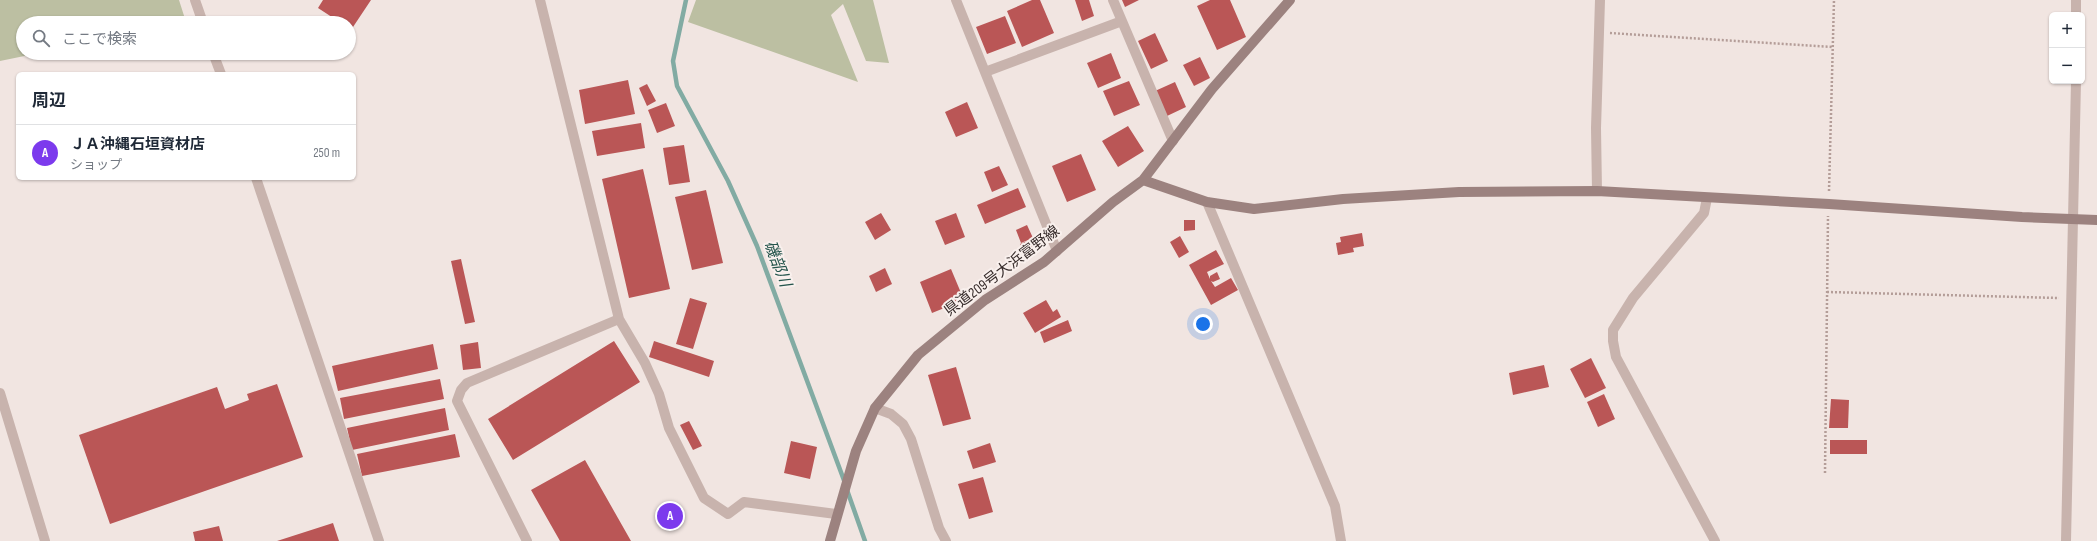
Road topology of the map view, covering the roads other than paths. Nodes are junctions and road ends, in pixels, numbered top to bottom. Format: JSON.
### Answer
{"nodes":[{"id":1,"x":196,"y":0,"type":"edge"},
{"id":2,"x":540,"y":0,"type":"edge"},
{"id":3,"x":956,"y":0,"type":"edge"},
{"id":4,"x":1113,"y":0,"type":"edge"},
{"id":5,"x":1290,"y":0,"type":"edge"},
{"id":6,"x":1600,"y":0,"type":"edge"},
{"id":7,"x":2076,"y":0,"type":"edge"},
{"id":8,"x":2076,"y":12,"type":"edge"},
{"id":9,"x":201,"y":16,"type":"edge"},
{"id":10,"x":1122,"y":21,"type":"junction"},
{"id":11,"x":215,"y":60,"type":"edge"},
{"id":12,"x":219,"y":72,"type":"edge"},
{"id":13,"x":984,"y":72,"type":"junction"},
{"id":14,"x":2076,"y":84,"type":"edge"},
{"id":15,"x":1173,"y":141,"type":"junction"},
{"id":16,"x":257,"y":180,"type":"edge"},
{"id":17,"x":1143,"y":180,"type":"junction"},
{"id":18,"x":1597,"y":191,"type":"junction"},
{"id":19,"x":1707,"y":198,"type":"junction"},
{"id":20,"x":1207,"y":202,"type":"junction"},
{"id":21,"x":2074,"y":219,"type":"junction"},
{"id":22,"x":2097,"y":220,"type":"edge"},
{"id":23,"x":1056,"y":251,"type":"junction"},
{"id":24,"x":619,"y":319,"type":"junction"},
{"id":25,"x":0,"y":393,"type":"edge"},
{"id":26,"x":875,"y":408,"type":"junction"},
{"id":27,"x":836,"y":514,"type":"junction"},
{"id":28,"x":45,"y":541,"type":"edge"},
{"id":29,"x":379,"y":541,"type":"edge"},
{"id":30,"x":526,"y":541,"type":"edge"},
{"id":31,"x":830,"y":541,"type":"edge"},
{"id":32,"x":946,"y":541,"type":"edge"},
{"id":33,"x":1341,"y":541,"type":"edge"},
{"id":34,"x":1715,"y":541,"type":"edge"},
{"id":35,"x":2066,"y":541,"type":"edge"}],
"edges":[{"from":1,"to":9,"type":"street"},
{"from":2,"to":24,"type":"street"},
{"from":3,"to":13,"type":"street"},
{"from":4,"to":10,"type":"street"},
{"from":5,"to":15,"type":"street","name":"県道209号大浜富野線"},
{"from":6,"to":18,"type":"street"},
{"from":7,"to":8,"type":"street"},
{"from":10,"to":13,"type":"street"},
{"from":10,"to":15,"type":"street"},
{"from":11,"to":12,"type":"street"},
{"from":13,"to":23,"type":"street"},
{"from":14,"to":21,"type":"street"},
{"from":15,"to":17,"type":"street","name":"県道209号大浜富野線"},
{"from":16,"to":29,"type":"street"},
{"from":17,"to":20,"type":"street"},
{"from":17,"to":23,"type":"street","name":"県道209号大浜富野線"},
{"from":18,"to":19,"type":"street"},
{"from":18,"to":20,"type":"street"},
{"from":19,"to":21,"type":"street"},
{"from":19,"to":34,"type":"street"},
{"from":20,"to":33,"type":"street"},
{"from":21,"to":22,"type":"street"},
{"from":21,"to":35,"type":"street"},
{"from":23,"to":26,"type":"street","name":"県道209号大浜富野線"},
{"from":24,"to":27,"type":"street"},
{"from":24,"to":30,"type":"street"},
{"from":25,"to":28,"type":"street"},
{"from":26,"to":27,"type":"street","name":"県道209号大浜富野線"},
{"from":26,"to":32,"type":"street"},
{"from":27,"to":31,"type":"street","name":"県道209号大浜富野線"}]}
